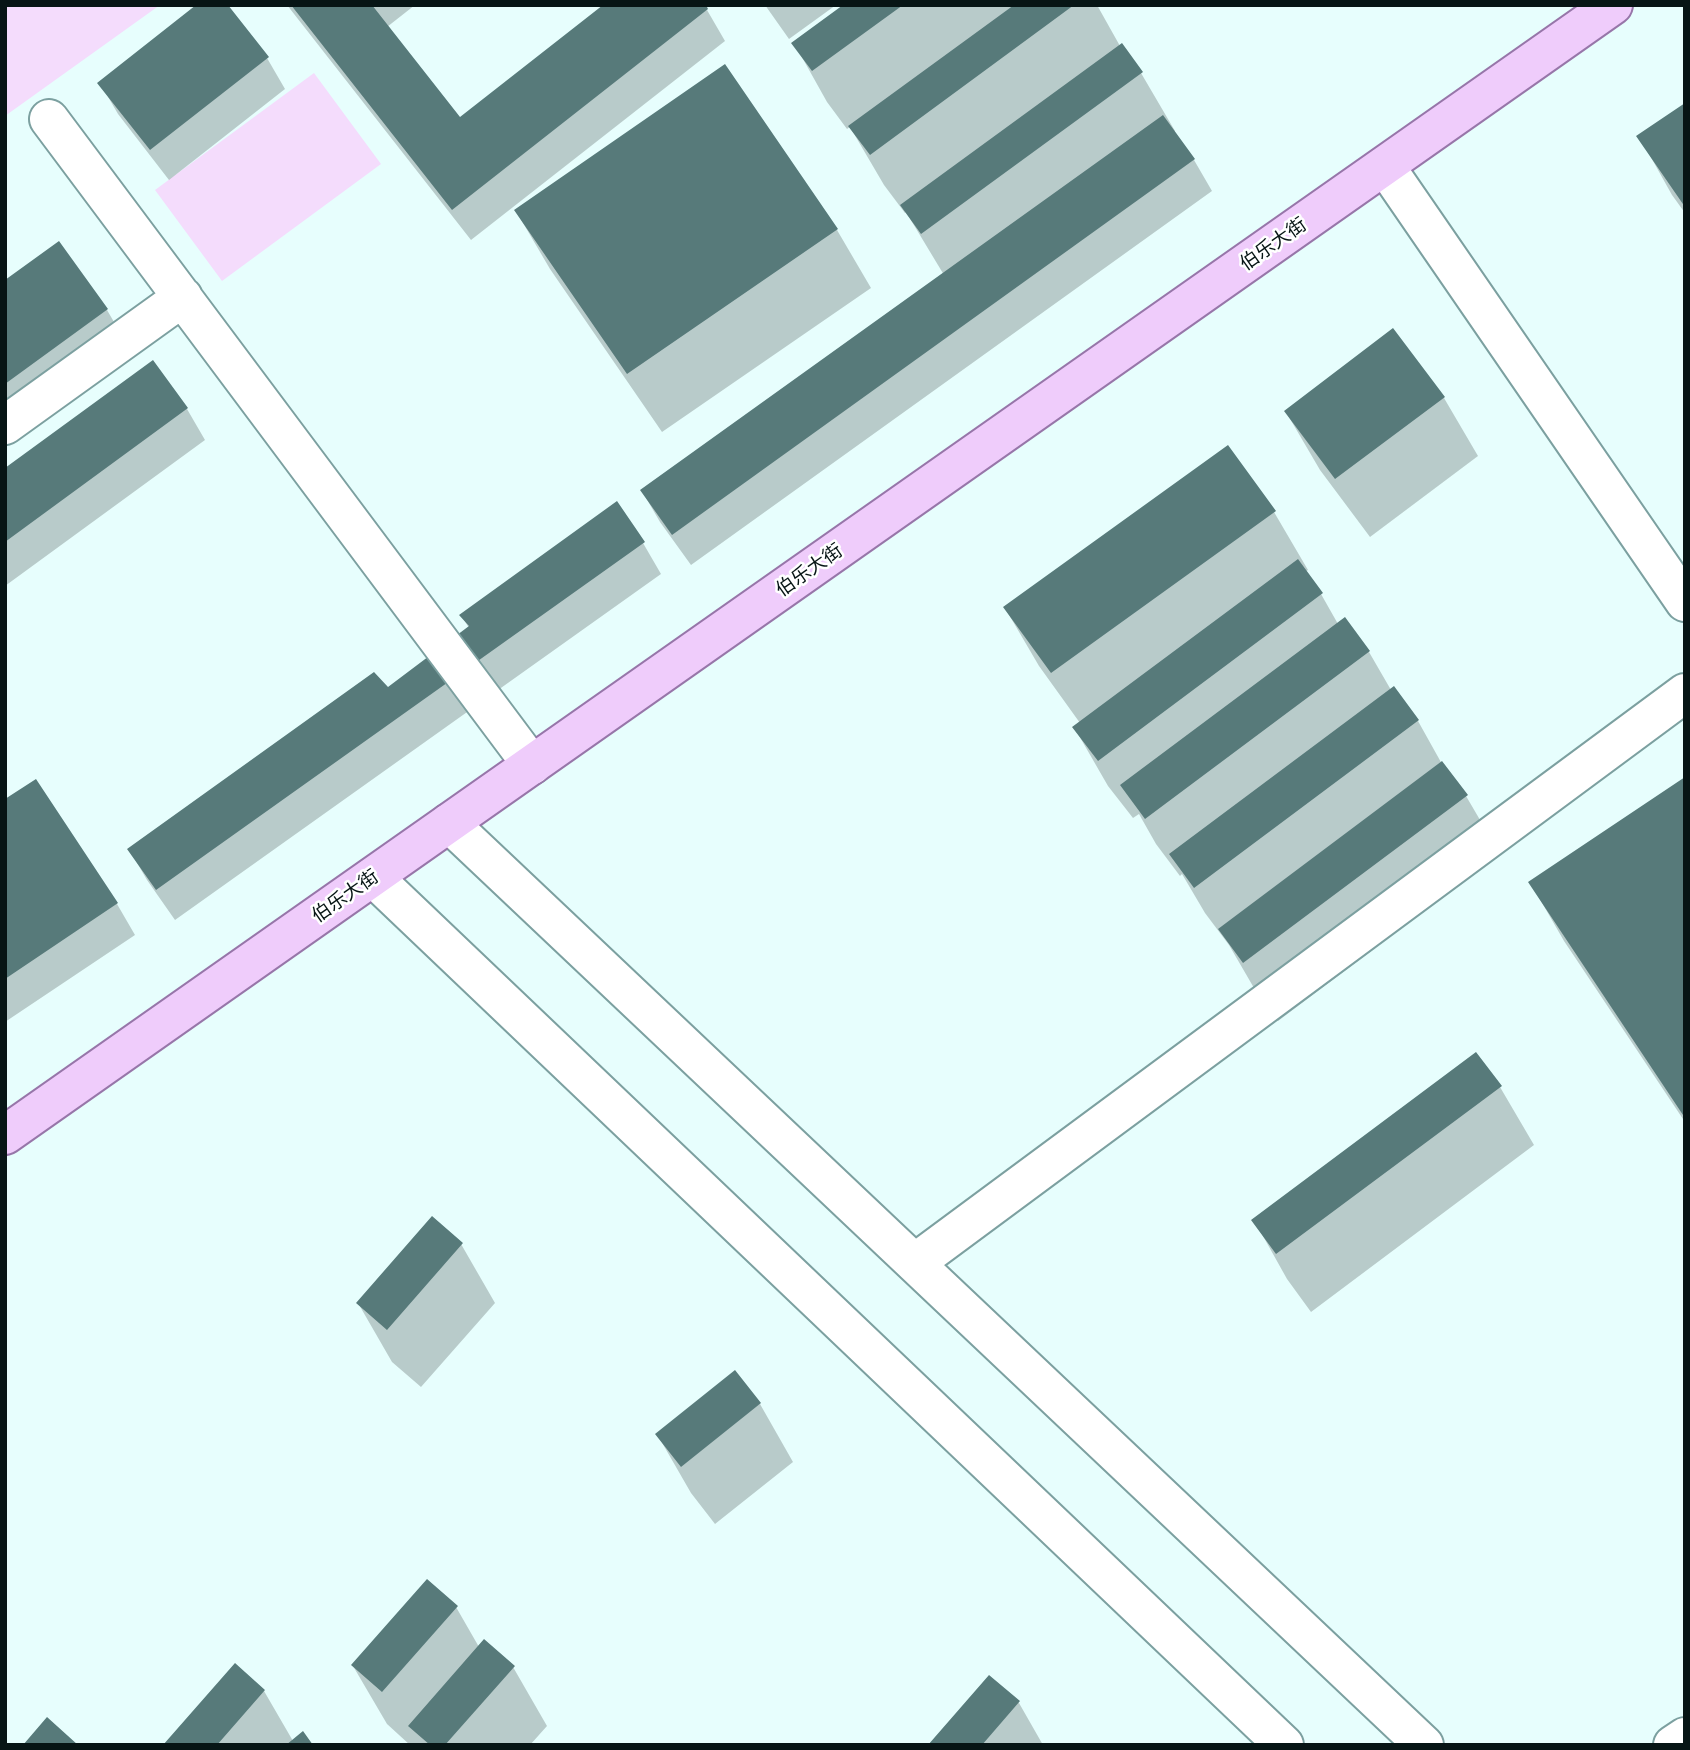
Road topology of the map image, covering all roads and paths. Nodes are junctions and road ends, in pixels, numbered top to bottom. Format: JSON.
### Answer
{"nodes":[{"id":1,"x":1613,"y":5,"type":"edge"},
{"id":2,"x":49,"y":119,"type":"dead end"},
{"id":3,"x":1385,"y":166,"type":"junction"},
{"id":4,"x":183,"y":297,"type":"junction"},
{"id":5,"x":5,"y":425,"type":"edge"},
{"id":6,"x":1685,"y":602,"type":"edge"},
{"id":7,"x":1685,"y":693,"type":"edge"},
{"id":8,"x":532,"y":765,"type":"junction"},
{"id":9,"x":449,"y":822,"type":"junction"},
{"id":10,"x":373,"y":877,"type":"junction"},
{"id":11,"x":8,"y":1127,"type":"edge"},
{"id":12,"x":915,"y":1263,"type":"junction"},
{"id":13,"x":1685,"y":1737,"type":"edge"},
{"id":14,"x":1284,"y":1745,"type":"edge"},
{"id":15,"x":1424,"y":1745,"type":"edge"},
{"id":16,"x":1673,"y":1745,"type":"edge"}],
"edges":[{"from":1,"to":3,"type":"main road","name":"伯乐大街"},
{"from":2,"to":4,"type":"street"},
{"from":3,"to":6,"type":"street"},
{"from":3,"to":8,"type":"main road","name":"伯乐大街"},
{"from":4,"to":5,"type":"street"},
{"from":4,"to":8,"type":"street"},
{"from":7,"to":12,"type":"street"},
{"from":8,"to":9,"type":"main road","name":"伯乐大街"},
{"from":9,"to":10,"type":"main road","name":"伯乐大街"},
{"from":9,"to":12,"type":"street"},
{"from":10,"to":11,"type":"main road","name":"伯乐大街"},
{"from":10,"to":14,"type":"street"},
{"from":12,"to":15,"type":"street"},
{"from":13,"to":16,"type":"street"}]}
